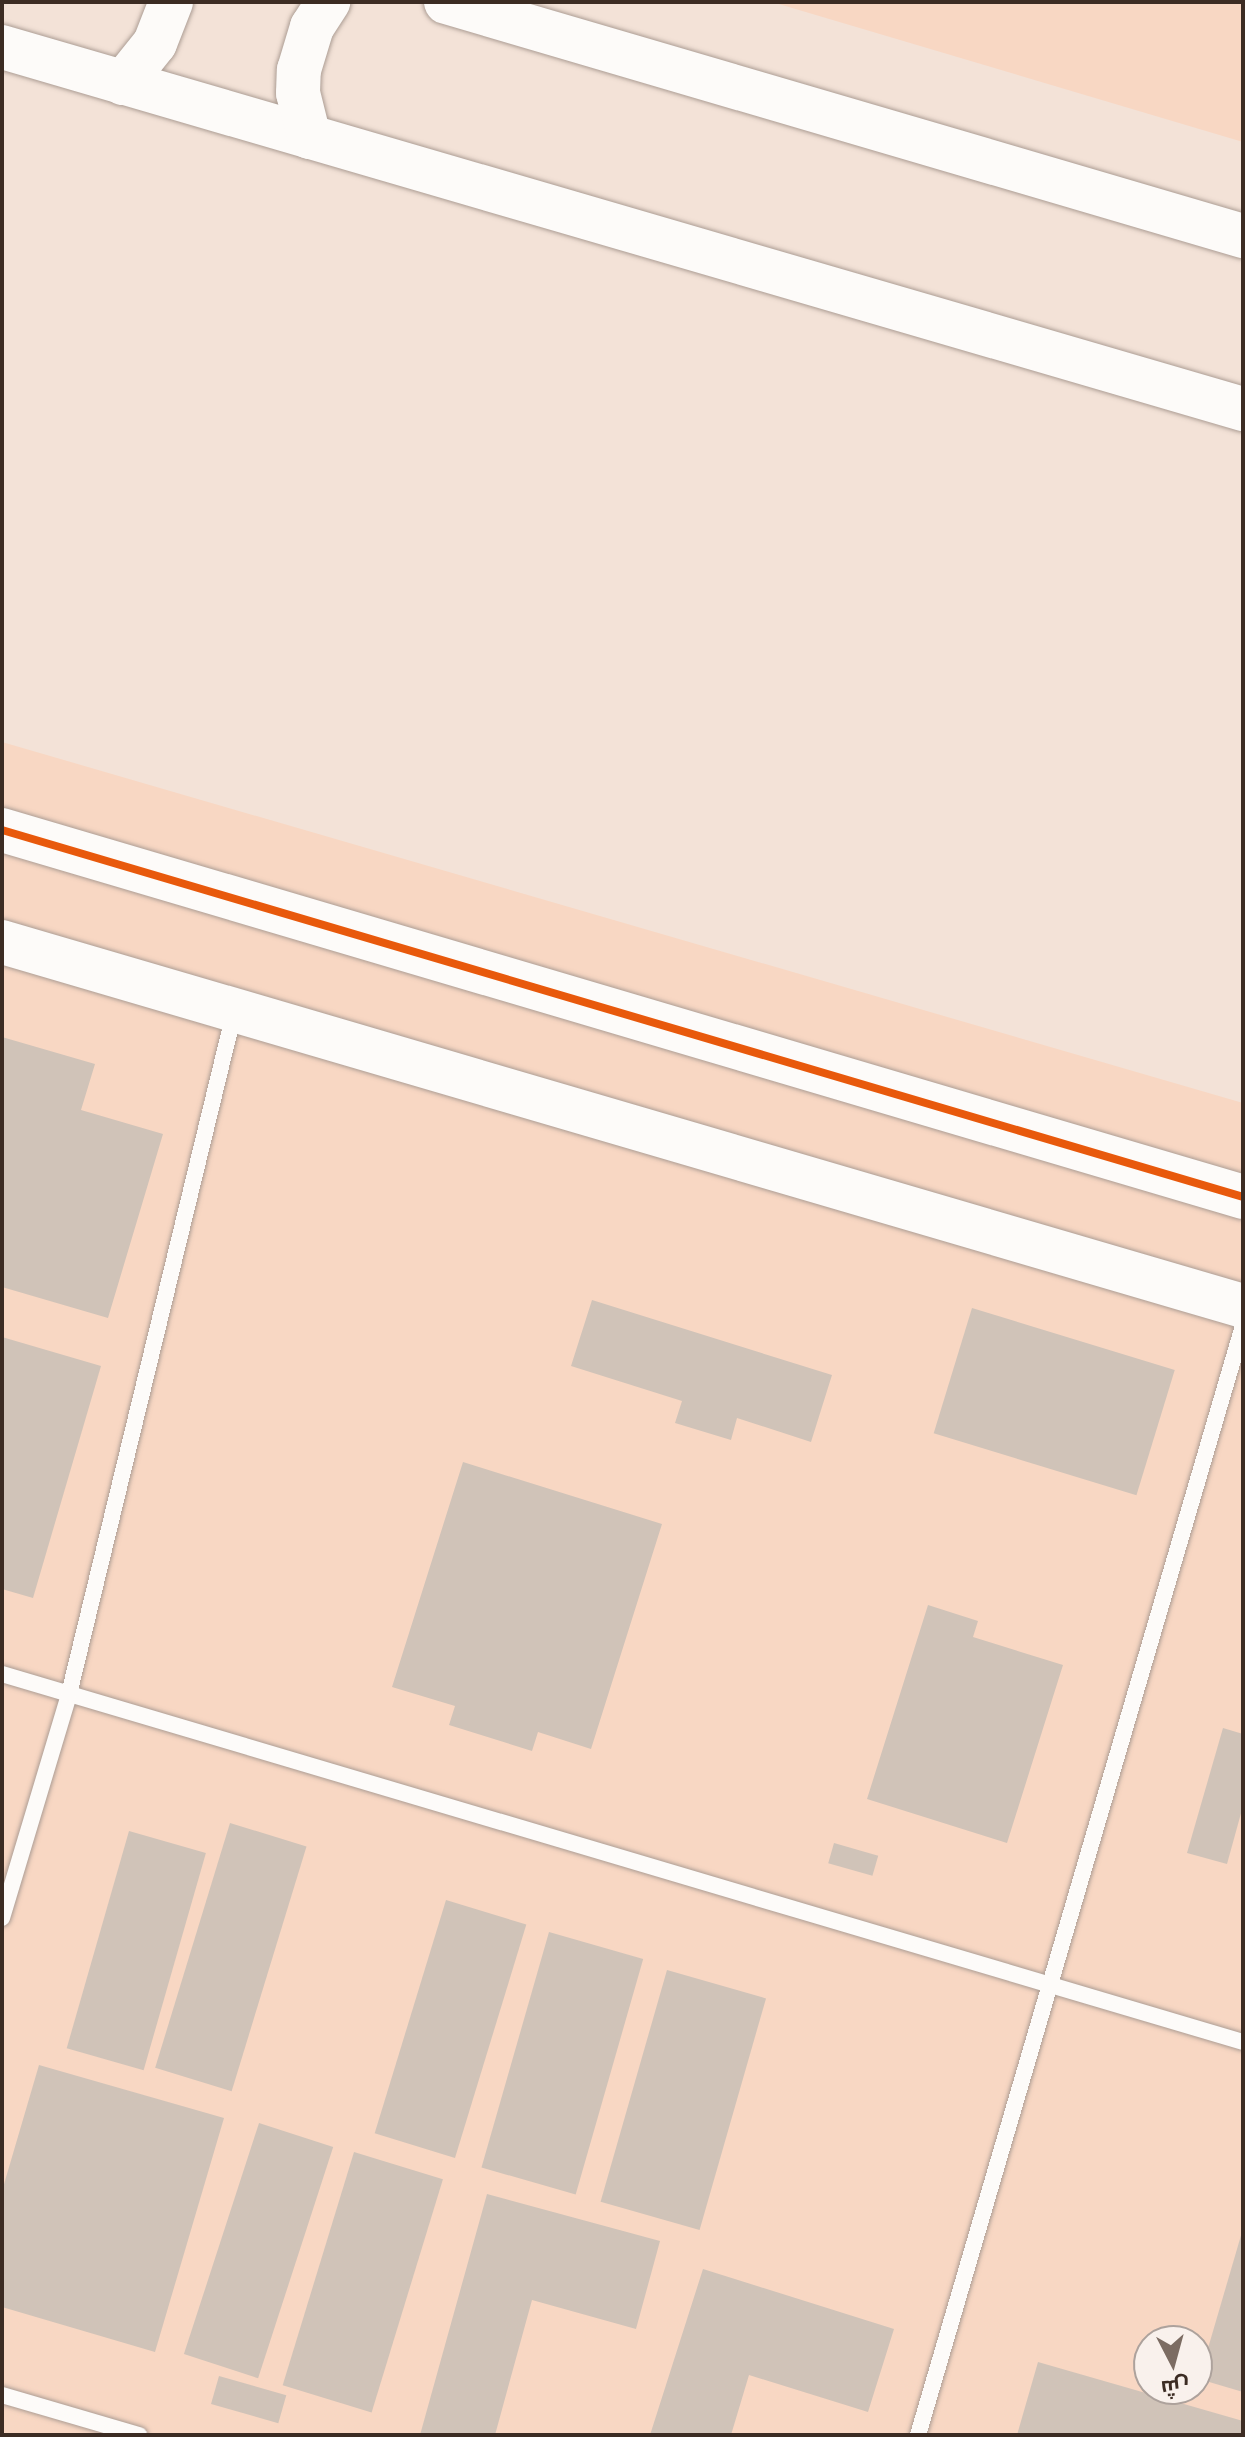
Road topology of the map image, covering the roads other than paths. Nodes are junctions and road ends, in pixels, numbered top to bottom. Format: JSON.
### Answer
{"nodes":[{"id":1,"x":171,"y":2,"type":"edge"},
{"id":2,"x":328,"y":2,"type":"edge"},
{"id":3,"x":446,"y":2,"type":"edge"},
{"id":4,"x":2,"y":47,"type":"edge"},
{"id":5,"x":123,"y":83,"type":"junction"},
{"id":6,"x":309,"y":137,"type":"junction"},
{"id":7,"x":1243,"y":236,"type":"edge"},
{"id":8,"x":1243,"y":409,"type":"edge"},
{"id":9,"x":2,"y":830,"type":"edge"},
{"id":10,"x":2,"y":942,"type":"edge"},
{"id":11,"x":235,"y":1010,"type":"junction"},
{"id":12,"x":1243,"y":1197,"type":"edge"},
{"id":13,"x":1243,"y":1306,"type":"edge"},
{"id":14,"x":1243,"y":1326,"type":"edge"},
{"id":15,"x":2,"y":1674,"type":"edge"},
{"id":16,"x":69,"y":1694,"type":"junction"},
{"id":17,"x":2,"y":1918,"type":"edge"},
{"id":18,"x":1050,"y":1985,"type":"junction"},
{"id":19,"x":1243,"y":2042,"type":"edge"},
{"id":20,"x":2,"y":2395,"type":"edge"},
{"id":21,"x":139,"y":2435,"type":"edge"},
{"id":22,"x":918,"y":2435,"type":"edge"}],
"edges":[{"from":1,"to":5,"type":"street"},
{"from":2,"to":6,"type":"street"},
{"from":3,"to":7,"type":"street"},
{"from":4,"to":5,"type":"street"},
{"from":5,"to":6,"type":"street"},
{"from":6,"to":8,"type":"street"},
{"from":9,"to":12,"type":"street"},
{"from":10,"to":11,"type":"street"},
{"from":11,"to":13,"type":"street"},
{"from":11,"to":16,"type":"lane"},
{"from":14,"to":18,"type":"lane"},
{"from":15,"to":16,"type":"lane"},
{"from":16,"to":17,"type":"lane"},
{"from":16,"to":18,"type":"lane"},
{"from":18,"to":19,"type":"lane"},
{"from":18,"to":22,"type":"lane"},
{"from":20,"to":21,"type":"lane"}]}
